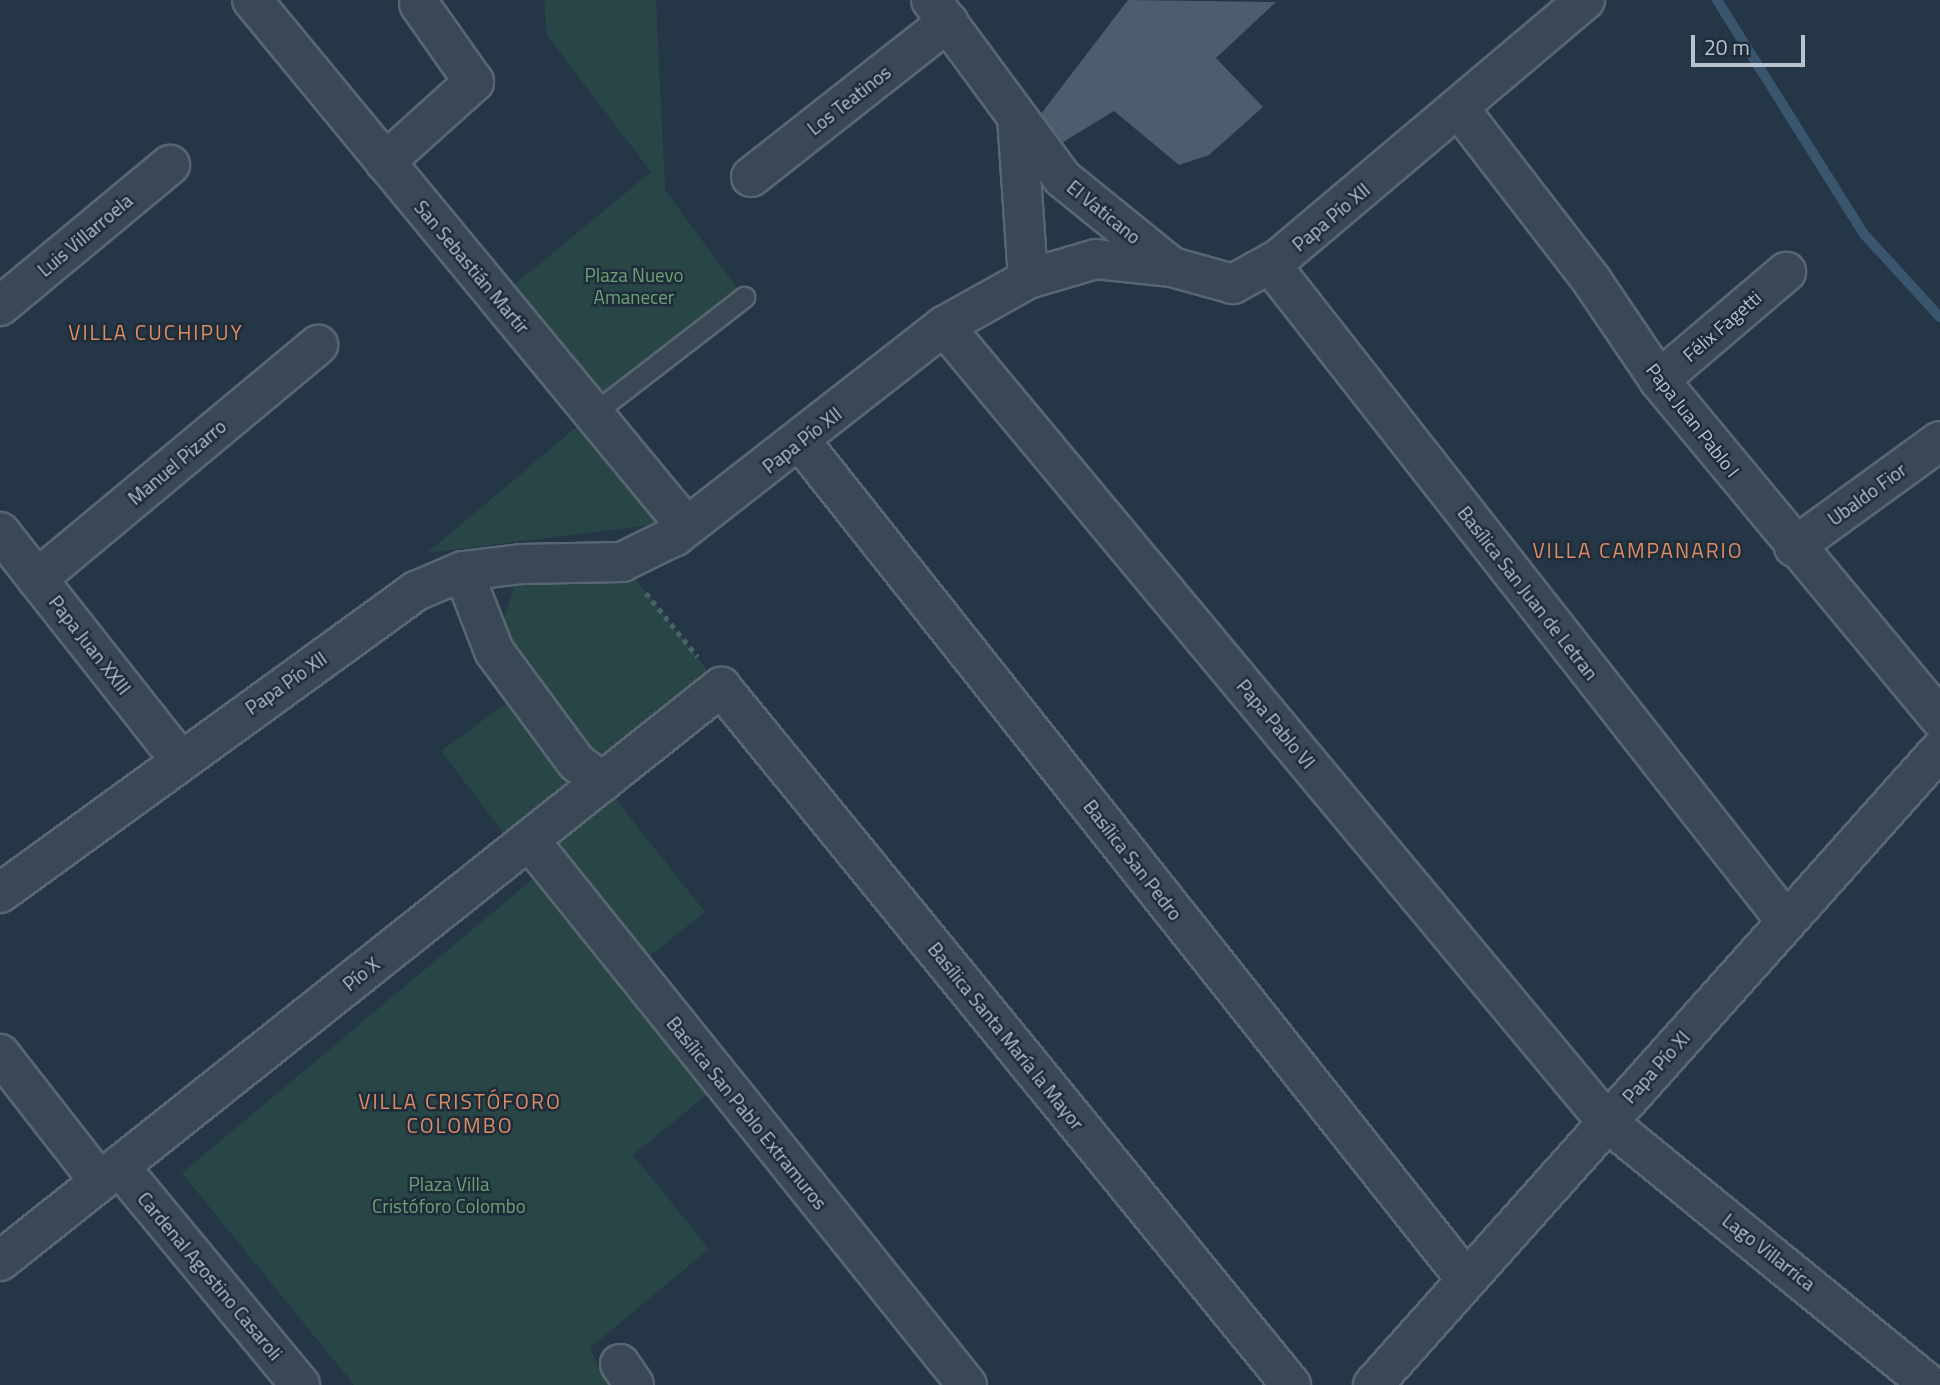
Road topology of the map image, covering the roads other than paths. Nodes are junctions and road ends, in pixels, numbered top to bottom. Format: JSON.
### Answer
{"nodes":[{"id":1,"x":252,"y":0,"type":"edge"},
{"id":2,"x":1584,"y":0,"type":"edge"},
{"id":3,"x":419,"y":4,"type":"dead end"},
{"id":4,"x":939,"y":11,"type":"edge"},
{"id":5,"x":1460,"y":110,"type":"junction"},
{"id":6,"x":1017,"y":117,"type":"junction"},
{"id":7,"x":385,"y":162,"type":"junction"},
{"id":8,"x":170,"y":165,"type":"dead end"},
{"id":9,"x":751,"y":177,"type":"dead end"},
{"id":10,"x":1271,"y":265,"type":"junction"},
{"id":11,"x":1172,"y":267,"type":"junction"},
{"id":12,"x":1786,"y":272,"type":"dead end"},
{"id":13,"x":1028,"y":279,"type":"junction"},
{"id":14,"x":744,"y":297,"type":"dead end"},
{"id":15,"x":0,"y":306,"type":"edge"},
{"id":16,"x":944,"y":326,"type":"junction"},
{"id":17,"x":317,"y":345,"type":"dead end"},
{"id":18,"x":1659,"y":380,"type":"junction"},
{"id":19,"x":594,"y":413,"type":"junction"},
{"id":20,"x":1940,"y":441,"type":"edge"},
{"id":21,"x":801,"y":442,"type":"junction"},
{"id":22,"x":0,"y":532,"type":"edge"},
{"id":23,"x":676,"y":536,"type":"junction"},
{"id":24,"x":1794,"y":547,"type":"junction"},
{"id":25,"x":463,"y":571,"type":"junction"},
{"id":26,"x":37,"y":579,"type":"junction"},
{"id":27,"x":721,"y":687,"type":"joint"},
{"id":28,"x":1940,"y":719,"type":"edge"},
{"id":29,"x":1940,"y":750,"type":"edge"},
{"id":30,"x":179,"y":759,"type":"junction"},
{"id":31,"x":602,"y":782,"type":"junction"},
{"id":32,"x":529,"y":840,"type":"junction"},
{"id":33,"x":0,"y":893,"type":"edge"},
{"id":34,"x":1786,"y":921,"type":"junction"},
{"id":35,"x":0,"y":1054,"type":"edge"},
{"id":36,"x":1607,"y":1122,"type":"junction"},
{"id":37,"x":109,"y":1174,"type":"junction"},
{"id":38,"x":0,"y":1261,"type":"edge"},
{"id":39,"x":1465,"y":1278,"type":"junction"},
{"id":40,"x":300,"y":1385,"type":"edge"},
{"id":41,"x":967,"y":1385,"type":"edge"},
{"id":42,"x":1291,"y":1385,"type":"edge"},
{"id":43,"x":1373,"y":1385,"type":"edge"},
{"id":44,"x":1929,"y":1385,"type":"edge"}],
"edges":[{"from":1,"to":7,"type":"street","name":"San Sebastián Martir"},
{"from":2,"to":5,"type":"street","name":"Papa Pío XII"},
{"from":3,"to":7,"type":"street"},
{"from":4,"to":6,"type":"street","name":"El Vaticano"},
{"from":4,"to":9,"type":"street","name":"Los Teatinos"},
{"from":5,"to":10,"type":"street","name":"Papa Pío XII"},
{"from":5,"to":18,"type":"street","name":"Papa Juan Pablo I"},
{"from":6,"to":11,"type":"street","name":"El Vaticano"},
{"from":6,"to":13,"type":"street"},
{"from":7,"to":19,"type":"street","name":"San Sebastián Martir"},
{"from":8,"to":15,"type":"street","name":"Luis Villarroela"},
{"from":10,"to":11,"type":"street","name":"Papa Pío XII"},
{"from":10,"to":34,"type":"street","name":"Basílica San Juan de Letran"},
{"from":11,"to":13,"type":"street","name":"Papa Pío XII"},
{"from":12,"to":18,"type":"street","name":"Félix Fagetti"},
{"from":13,"to":16,"type":"street","name":"Papa Pío XII"},
{"from":14,"to":19,"type":"lane"},
{"from":16,"to":21,"type":"street","name":"Papa Pío XII"},
{"from":16,"to":36,"type":"street","name":"Papa Pablo VI"},
{"from":17,"to":26,"type":"street","name":"Manuel Pizarro"},
{"from":18,"to":24,"type":"street","name":"Papa Juan Pablo I"},
{"from":19,"to":23,"type":"street","name":"San Sebastián Martir"},
{"from":20,"to":24,"type":"street","name":"Ubaldo Fior"},
{"from":21,"to":23,"type":"street","name":"Papa Pío XII"},
{"from":21,"to":39,"type":"street","name":"Basílica San Pedro"},
{"from":22,"to":26,"type":"street","name":"Papa Juan XXIII"},
{"from":23,"to":25,"type":"street","name":"Papa Pío XII"},
{"from":24,"to":28,"type":"street","name":"Papa Juan Pablo I"},
{"from":25,"to":30,"type":"street","name":"Papa Pío XII"},
{"from":25,"to":31,"type":"street"},
{"from":26,"to":30,"type":"street","name":"Papa Juan XXIII"},
{"from":27,"to":31,"type":"street","name":"Pío X"},
{"from":27,"to":42,"type":"street","name":"Basílica Santa María la Mayor"},
{"from":29,"to":34,"type":"street","name":"Papa Pío XI"},
{"from":30,"to":33,"type":"street","name":"Papa Pío XII"},
{"from":31,"to":32,"type":"street","name":"Pío X"},
{"from":32,"to":37,"type":"street","name":"Pío X"},
{"from":32,"to":41,"type":"street","name":"Basílica San Pablo Extramuros"},
{"from":34,"to":36,"type":"street","name":"Papa Pío XI"},
{"from":35,"to":37,"type":"street","name":"Cardenal Agostino Casaroli"},
{"from":36,"to":39,"type":"street","name":"Papa Pío XI"},
{"from":36,"to":44,"type":"street","name":"Lago Villarrica"},
{"from":37,"to":38,"type":"street","name":"Pío X"},
{"from":37,"to":40,"type":"street","name":"Cardenal Agostino Casaroli"},
{"from":39,"to":43,"type":"street","name":"Papa Pío XI"}]}
